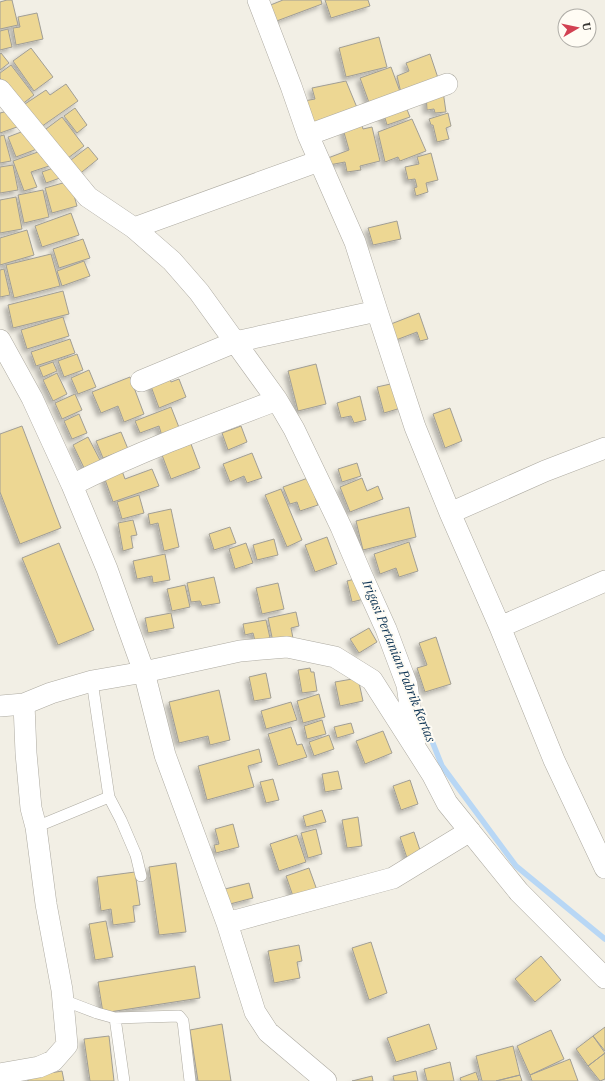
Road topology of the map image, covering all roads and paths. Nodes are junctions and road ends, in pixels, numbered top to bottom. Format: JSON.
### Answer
{"nodes":[{"id":1,"x":258,"y":0,"type":"edge"},
{"id":2,"x":447,"y":84,"type":"dead end"},
{"id":3,"x":0,"y":90,"type":"edge"},
{"id":4,"x":308,"y":135,"type":"junction"},
{"id":5,"x":319,"y":161,"type":"junction"},
{"id":6,"x":134,"y":228,"type":"junction"},
{"id":7,"x":377,"y":311,"type":"junction"},
{"id":8,"x":0,"y":340,"type":"edge"},
{"id":9,"x":235,"y":342,"type":"junction"},
{"id":10,"x":141,"y":381,"type":"dead end"},
{"id":11,"x":277,"y":400,"type":"junction"},
{"id":12,"x":605,"y":448,"type":"edge"},
{"id":13,"x":72,"y":485,"type":"junction"},
{"id":14,"x":450,"y":513,"type":"junction"},
{"id":15,"x":605,"y":581,"type":"edge"},
{"id":16,"x":500,"y":627,"type":"junction"},
{"id":17,"x":144,"y":672,"type":"junction"},
{"id":18,"x":92,"y":681,"type":"junction"},
{"id":19,"x":24,"y":704,"type":"junction"},
{"id":20,"x":0,"y":706,"type":"edge"},
{"id":21,"x":416,"y":747,"type":"junction"},
{"id":22,"x":109,"y":797,"type":"junction"},
{"id":23,"x":36,"y":827,"type":"junction"},
{"id":24,"x":470,"y":831,"type":"junction"},
{"id":25,"x":605,"y":868,"type":"edge"},
{"id":26,"x":141,"y":876,"type":"dead end"},
{"id":27,"x":227,"y":923,"type":"junction"},
{"id":28,"x":605,"y":978,"type":"edge"},
{"id":29,"x":62,"y":1000,"type":"junction"},
{"id":30,"x":115,"y":1018,"type":"junction"},
{"id":31,"x":0,"y":1074,"type":"edge"},
{"id":32,"x":124,"y":1081,"type":"edge"},
{"id":33,"x":190,"y":1081,"type":"edge"},
{"id":34,"x":326,"y":1081,"type":"edge"}],
"edges":[{"from":1,"to":4,"type":"street"},
{"from":2,"to":4,"type":"street"},
{"from":3,"to":6,"type":"street"},
{"from":4,"to":5,"type":"street"},
{"from":5,"to":6,"type":"street"},
{"from":5,"to":7,"type":"street"},
{"from":6,"to":9,"type":"street"},
{"from":7,"to":9,"type":"street"},
{"from":7,"to":14,"type":"street"},
{"from":8,"to":13,"type":"street"},
{"from":9,"to":10,"type":"street"},
{"from":9,"to":11,"type":"street"},
{"from":11,"to":13,"type":"street"},
{"from":11,"to":21,"type":"street"},
{"from":12,"to":14,"type":"street"},
{"from":13,"to":17,"type":"street"},
{"from":14,"to":16,"type":"street"},
{"from":15,"to":16,"type":"street"},
{"from":16,"to":25,"type":"street"},
{"from":17,"to":18,"type":"street"},
{"from":17,"to":21,"type":"street"},
{"from":17,"to":27,"type":"street"},
{"from":18,"to":19,"type":"street"},
{"from":18,"to":22,"type":"lane"},
{"from":19,"to":20,"type":"street"},
{"from":19,"to":23,"type":"street"},
{"from":21,"to":24,"type":"street"},
{"from":22,"to":23,"type":"lane"},
{"from":22,"to":26,"type":"lane"},
{"from":23,"to":29,"type":"street"},
{"from":24,"to":27,"type":"street"},
{"from":24,"to":28,"type":"street"},
{"from":27,"to":34,"type":"street"},
{"from":29,"to":30,"type":"lane"},
{"from":29,"to":31,"type":"street"},
{"from":30,"to":32,"type":"lane"},
{"from":30,"to":33,"type":"lane"}]}
